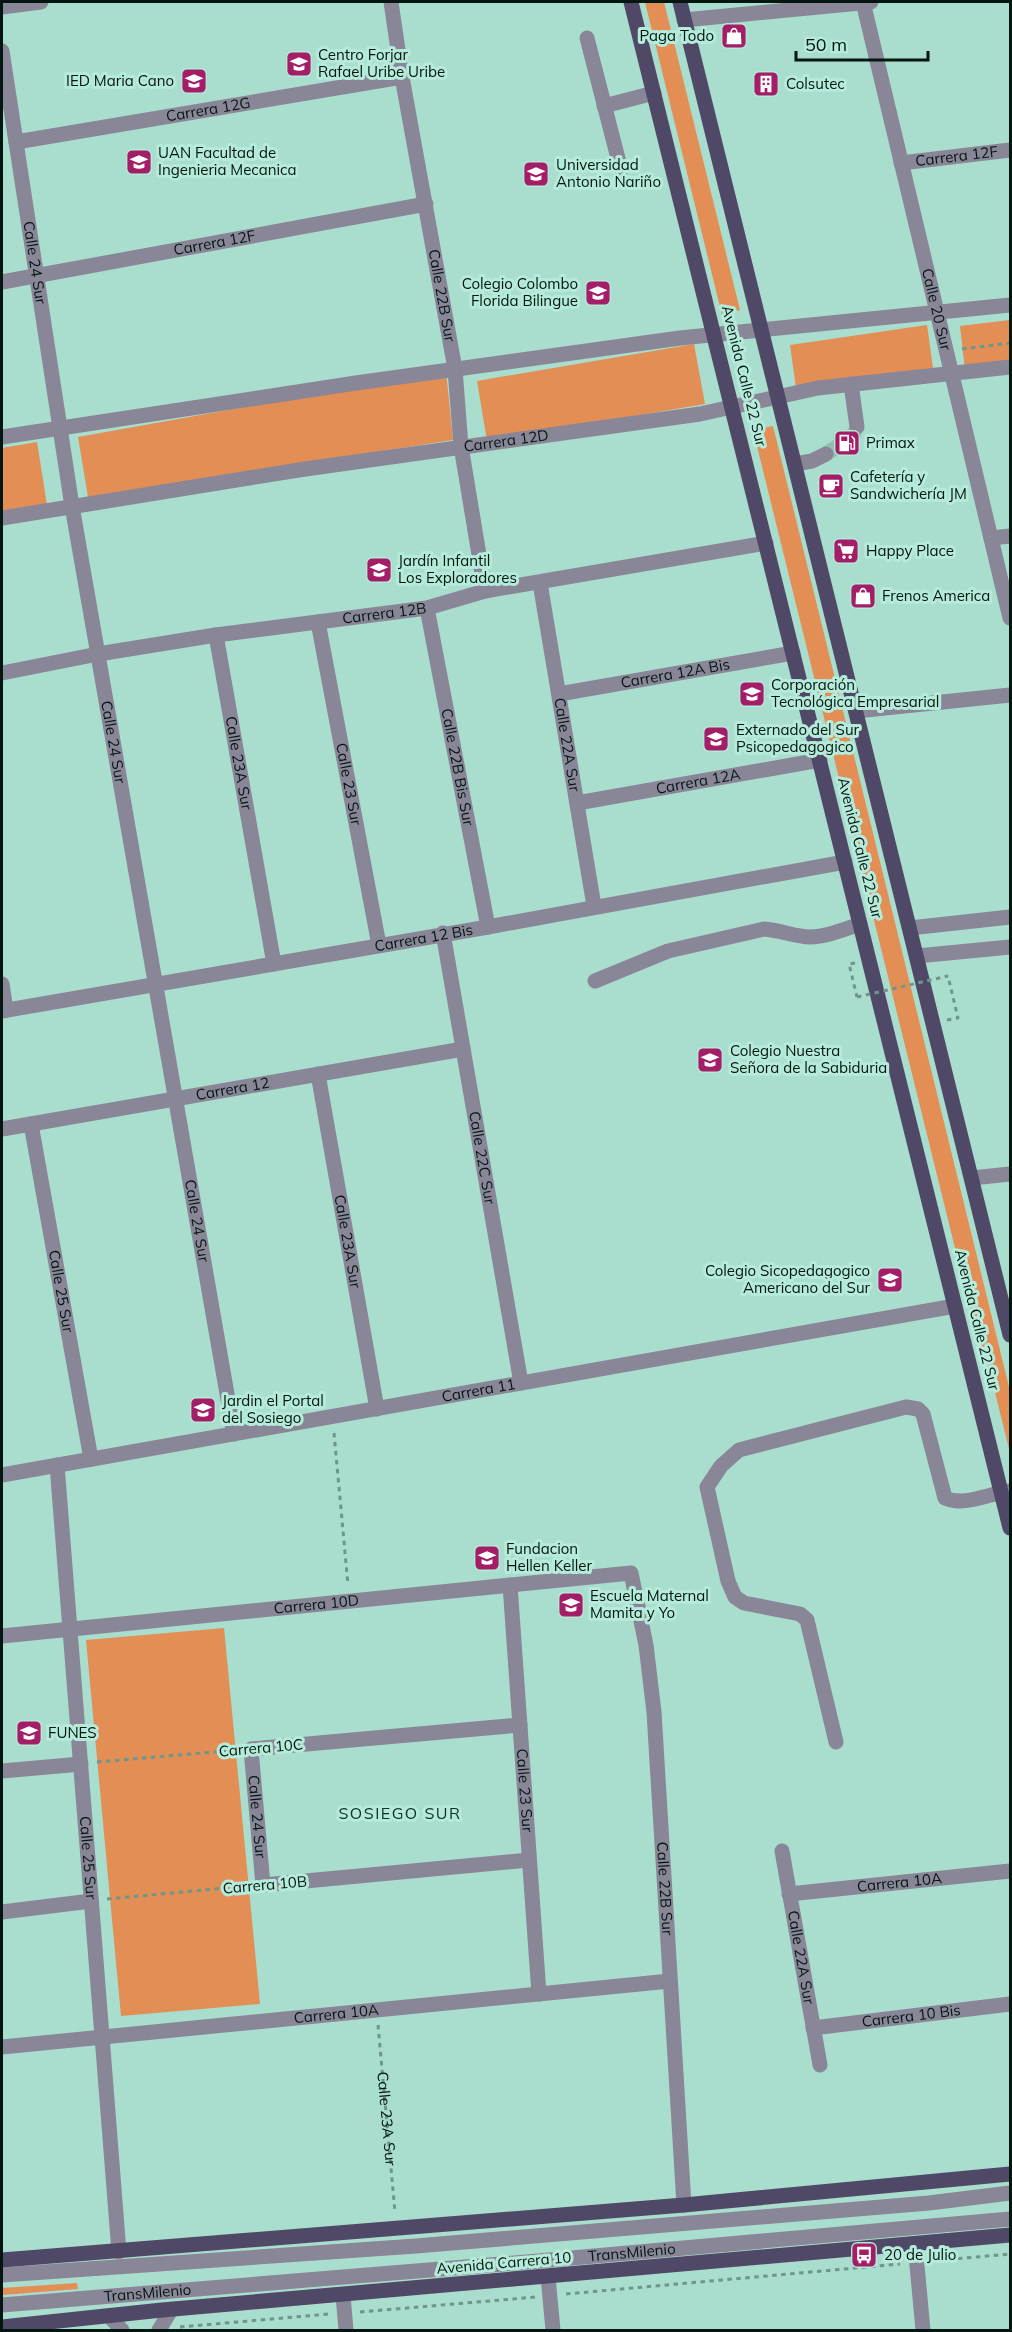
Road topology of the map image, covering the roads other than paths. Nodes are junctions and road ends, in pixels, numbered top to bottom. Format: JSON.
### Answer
{"nodes":[{"id":1,"x":41,"y":2,"type":"edge"},
{"id":2,"x":391,"y":2,"type":"edge"},
{"id":3,"x":631,"y":2,"type":"edge"},
{"id":4,"x":680,"y":2,"type":"edge"},
{"id":5,"x":863,"y":2,"type":"edge"},
{"id":6,"x":871,"y":2,"type":"edge"},
{"id":7,"x":2,"y":7,"type":"edge"},
{"id":8,"x":684,"y":20,"type":"junction"},
{"id":9,"x":586,"y":38,"type":"dead end"},
{"id":10,"x":2,"y":51,"type":"edge"},
{"id":11,"x":402,"y":78,"type":"junction"},
{"id":12,"x":654,"y":93,"type":"junction"},
{"id":13,"x":604,"y":106,"type":"junction"},
{"id":14,"x":16,"y":142,"type":"junction"},
{"id":15,"x":1011,"y":150,"type":"edge"},
{"id":16,"x":901,"y":163,"type":"junction"},
{"id":17,"x":621,"y":170,"type":"dead end"},
{"id":18,"x":426,"y":204,"type":"junction"},
{"id":19,"x":35,"y":277,"type":"junction"},
{"id":20,"x":2,"y":282,"type":"edge"},
{"id":21,"x":1011,"y":305,"type":"edge"},
{"id":22,"x":938,"y":313,"type":"junction"},
{"id":23,"x":763,"y":331,"type":"junction"},
{"id":24,"x":716,"y":336,"type":"junction"},
{"id":25,"x":1011,"y":367,"type":"edge"},
{"id":26,"x":455,"y":369,"type":"junction"},
{"id":27,"x":951,"y":372,"type":"junction"},
{"id":28,"x":851,"y":384,"type":"junction"},
{"id":29,"x":778,"y":396,"type":"junction"},
{"id":30,"x":733,"y":406,"type":"junction"},
{"id":31,"x":59,"y":427,"type":"junction"},
{"id":32,"x":857,"y":427,"type":"dead end"},
{"id":33,"x":2,"y":437,"type":"edge"},
{"id":34,"x":461,"y":446,"type":"junction"},
{"id":35,"x":826,"y":454,"type":"tunnel mouth"},
{"id":36,"x":795,"y":464,"type":"junction"},
{"id":37,"x":72,"y":506,"type":"junction"},
{"id":38,"x":2,"y":518,"type":"edge"},
{"id":39,"x":1011,"y":536,"type":"edge"},
{"id":40,"x":991,"y":538,"type":"junction"},
{"id":41,"x":766,"y":543,"type":"junction"},
{"id":42,"x":540,"y":584,"type":"junction"},
{"id":43,"x":485,"y":591,"type":"junction"},
{"id":44,"x":427,"y":608,"type":"junction"},
{"id":45,"x":1011,"y":618,"type":"edge"},
{"id":46,"x":318,"y":622,"type":"junction"},
{"id":47,"x":216,"y":635,"type":"junction"},
{"id":48,"x":793,"y":652,"type":"junction"},
{"id":49,"x":98,"y":654,"type":"junction"},
{"id":50,"x":2,"y":673,"type":"edge"},
{"id":51,"x":559,"y":694,"type":"junction"},
{"id":52,"x":1011,"y":695,"type":"edge"},
{"id":53,"x":856,"y":711,"type":"junction"},
{"id":54,"x":820,"y":760,"type":"junction"},
{"id":55,"x":577,"y":804,"type":"junction"},
{"id":56,"x":845,"y":862,"type":"junction"},
{"id":57,"x":594,"y":906,"type":"junction"},
{"id":58,"x":1011,"y":917,"type":"edge"},
{"id":59,"x":860,"y":924,"type":"junction"},
{"id":60,"x":488,"y":927,"type":"junction"},
{"id":61,"x":910,"y":928,"type":"junction"},
{"id":62,"x":443,"y":933,"type":"junction"},
{"id":63,"x":379,"y":945,"type":"junction"},
{"id":64,"x":1011,"y":947,"type":"edge"},
{"id":65,"x":917,"y":956,"type":"junction"},
{"id":66,"x":274,"y":964,"type":"junction"},
{"id":67,"x":595,"y":981,"type":"dead end"},
{"id":68,"x":2,"y":984,"type":"edge"},
{"id":69,"x":156,"y":984,"type":"junction"},
{"id":70,"x":4,"y":1011,"type":"edge"},
{"id":71,"x":463,"y":1049,"type":"junction"},
{"id":72,"x":318,"y":1074,"type":"junction"},
{"id":73,"x":176,"y":1099,"type":"junction"},
{"id":74,"x":31,"y":1124,"type":"junction"},
{"id":75,"x":2,"y":1129,"type":"edge"},
{"id":76,"x":1011,"y":1174,"type":"edge"},
{"id":77,"x":972,"y":1178,"type":"junction"},
{"id":78,"x":955,"y":1306,"type":"junction"},
{"id":79,"x":1010,"y":1333,"type":"edge"},
{"id":80,"x":521,"y":1383,"type":"junction"},
{"id":81,"x":377,"y":1408,"type":"junction"},
{"id":82,"x":234,"y":1434,"type":"junction"},
{"id":83,"x":91,"y":1459,"type":"junction"},
{"id":84,"x":57,"y":1465,"type":"junction"},
{"id":85,"x":2,"y":1475,"type":"edge"},
{"id":86,"x":1006,"y":1491,"type":"edge"},
{"id":87,"x":1010,"y":1523,"type":"edge"},
{"id":88,"x":632,"y":1573,"type":"joint"},
{"id":89,"x":510,"y":1585,"type":"junction"},
{"id":90,"x":70,"y":1629,"type":"junction"},
{"id":91,"x":2,"y":1636,"type":"edge"},
{"id":92,"x":520,"y":1725,"type":"junction"},
{"id":93,"x":836,"y":1742,"type":"dead end"},
{"id":94,"x":250,"y":1749,"type":"joint"},
{"id":95,"x":81,"y":1764,"type":"junction"},
{"id":96,"x":2,"y":1771,"type":"edge"},
{"id":97,"x":782,"y":1851,"type":"dead end"},
{"id":98,"x":529,"y":1860,"type":"junction"},
{"id":99,"x":1011,"y":1871,"type":"edge"},
{"id":100,"x":264,"y":1885,"type":"joint"},
{"id":101,"x":789,"y":1894,"type":"junction"},
{"id":102,"x":91,"y":1901,"type":"junction"},
{"id":103,"x":2,"y":1912,"type":"edge"},
{"id":104,"x":670,"y":1981,"type":"junction"},
{"id":105,"x":539,"y":1994,"type":"junction"},
{"id":106,"x":1011,"y":2004,"type":"edge"},
{"id":107,"x":813,"y":2028,"type":"junction"},
{"id":108,"x":102,"y":2037,"type":"junction"},
{"id":109,"x":2,"y":2047,"type":"edge"},
{"id":110,"x":820,"y":2066,"type":"dead end"},
{"id":111,"x":1011,"y":2174,"type":"edge"},
{"id":112,"x":1011,"y":2193,"type":"edge"},
{"id":113,"x":684,"y":2205,"type":"junction"},
{"id":114,"x":1011,"y":2219,"type":"edge"},
{"id":115,"x":1011,"y":2235,"type":"edge"},
{"id":116,"x":915,"y":2244,"type":"junction"},
{"id":117,"x":119,"y":2252,"type":"junction"},
{"id":118,"x":2,"y":2260,"type":"edge"},
{"id":119,"x":2,"y":2275,"type":"edge"},
{"id":120,"x":548,"y":2277,"type":"junction"},
{"id":121,"x":343,"y":2295,"type":"junction"},
{"id":122,"x":2,"y":2305,"type":"edge"},
{"id":123,"x":171,"y":2310,"type":"junction"},
{"id":124,"x":110,"y":2316,"type":"junction"},
{"id":125,"x":2,"y":2327,"type":"edge"},
{"id":126,"x":160,"y":2330,"type":"edge"},
{"id":127,"x":122,"y":2331,"type":"edge"},
{"id":128,"x":346,"y":2331,"type":"edge"},
{"id":129,"x":553,"y":2331,"type":"edge"},
{"id":130,"x":923,"y":2331,"type":"edge"}],
"edges":[{"from":1,"to":7,"type":"street"},
{"from":2,"to":11,"type":"street","name":"Calle 22B Sur"},
{"from":3,"to":12,"type":"main road","name":"Avenida Calle 22 Sur"},
{"from":4,"to":8,"type":"main road","name":"Avenida Calle 22 Sur"},
{"from":5,"to":6,"type":"street"},
{"from":5,"to":8,"type":"street"},
{"from":5,"to":16,"type":"street","name":"Calle 20 Sur"},
{"from":8,"to":23,"type":"main road","name":"Avenida Calle 22 Sur"},
{"from":9,"to":13,"type":"street"},
{"from":10,"to":14,"type":"street","name":"Calle 24 Sur"},
{"from":11,"to":14,"type":"street","name":"Carrera 12G"},
{"from":11,"to":18,"type":"street","name":"Calle 22B Sur"},
{"from":12,"to":13,"type":"street"},
{"from":12,"to":24,"type":"main road","name":"Avenida Calle 22 Sur"},
{"from":13,"to":17,"type":"street"},
{"from":14,"to":19,"type":"street","name":"Calle 24 Sur"},
{"from":15,"to":16,"type":"street","name":"Carrera 12F"},
{"from":16,"to":22,"type":"street","name":"Calle 20 Sur"},
{"from":18,"to":19,"type":"street","name":"Carrera 12F"},
{"from":18,"to":26,"type":"street","name":"Calle 22B Sur"},
{"from":19,"to":20,"type":"street","name":"Carrera 12F"},
{"from":19,"to":31,"type":"street","name":"Calle 24 Sur"},
{"from":21,"to":22,"type":"street"},
{"from":22,"to":23,"type":"street"},
{"from":22,"to":27,"type":"street","name":"Calle 20 Sur"},
{"from":23,"to":24,"type":"street"},
{"from":23,"to":29,"type":"main road","name":"Avenida Calle 22 Sur"},
{"from":24,"to":26,"type":"street"},
{"from":24,"to":30,"type":"main road","name":"Avenida Calle 22 Sur"},
{"from":25,"to":27,"type":"street","name":"Carrera 12D"},
{"from":26,"to":31,"type":"street"},
{"from":26,"to":34,"type":"street","name":"Calle 22B Sur"},
{"from":27,"to":28,"type":"street","name":"Carrera 12D"},
{"from":27,"to":40,"type":"street","name":"Calle 20 Sur"},
{"from":28,"to":29,"type":"street","name":"Carrera 12D"},
{"from":28,"to":32,"type":"street"},
{"from":29,"to":30,"type":"street","name":"Carrera 12D"},
{"from":29,"to":36,"type":"main road","name":"Avenida Calle 22 Sur"},
{"from":30,"to":34,"type":"street","name":"Carrera 12D"},
{"from":30,"to":41,"type":"main road","name":"Avenida Calle 22 Sur"},
{"from":31,"to":33,"type":"street"},
{"from":31,"to":37,"type":"street","name":"Calle 24 Sur"},
{"from":34,"to":37,"type":"street","name":"Carrera 12D"},
{"from":34,"to":43,"type":"street","name":"Calle 22B Sur"},
{"from":35,"to":36,"type":"street"},
{"from":36,"to":53,"type":"main road","name":"Avenida Calle 22 Sur"},
{"from":37,"to":38,"type":"street","name":"Carrera 12D"},
{"from":37,"to":49,"type":"street","name":"Calle 24 Sur"},
{"from":39,"to":40,"type":"street"},
{"from":40,"to":45,"type":"street","name":"Calle 20 Sur"},
{"from":41,"to":42,"type":"street","name":"Carrera 12B"},
{"from":41,"to":48,"type":"main road","name":"Avenida Calle 22 Sur"},
{"from":42,"to":43,"type":"street","name":"Carrera 12B"},
{"from":42,"to":51,"type":"street","name":"Calle 22A Sur"},
{"from":43,"to":44,"type":"street","name":"Carrera 12B"},
{"from":44,"to":46,"type":"street","name":"Carrera 12B"},
{"from":44,"to":60,"type":"street","name":"Calle 22B Bis Sur"},
{"from":46,"to":47,"type":"street","name":"Carrera 12B"},
{"from":46,"to":63,"type":"street","name":"Calle 23 Sur"},
{"from":47,"to":49,"type":"street","name":"Carrera 12B"},
{"from":47,"to":66,"type":"street","name":"Calle 23A Sur"},
{"from":48,"to":51,"type":"street","name":"Carrera 12A Bis"},
{"from":48,"to":54,"type":"main road","name":"Avenida Calle 22 Sur"},
{"from":49,"to":50,"type":"street","name":"Carrera 12B"},
{"from":49,"to":69,"type":"street","name":"Calle 24 Sur"},
{"from":51,"to":55,"type":"street","name":"Calle 22A Sur"},
{"from":52,"to":53,"type":"street"},
{"from":53,"to":61,"type":"main road","name":"Avenida Calle 22 Sur"},
{"from":54,"to":55,"type":"street","name":"Carrera 12A"},
{"from":54,"to":56,"type":"main road","name":"Avenida Calle 22 Sur"},
{"from":55,"to":57,"type":"street","name":"Calle 22A Sur"},
{"from":56,"to":57,"type":"street","name":"Carrera 12 Bis"},
{"from":56,"to":59,"type":"main road","name":"Avenida Calle 22 Sur"},
{"from":57,"to":60,"type":"street","name":"Carrera 12 Bis"},
{"from":58,"to":61,"type":"street"},
{"from":59,"to":67,"type":"street"},
{"from":59,"to":78,"type":"main road","name":"Avenida Calle 22 Sur"},
{"from":60,"to":62,"type":"street","name":"Carrera 12 Bis"},
{"from":61,"to":65,"type":"main road","name":"Avenida Calle 22 Sur"},
{"from":62,"to":63,"type":"street","name":"Carrera 12 Bis"},
{"from":62,"to":71,"type":"street","name":"Calle 22C Sur"},
{"from":63,"to":66,"type":"street","name":"Carrera 12 Bis"},
{"from":64,"to":65,"type":"street"},
{"from":65,"to":77,"type":"main road","name":"Avenida Calle 22 Sur"},
{"from":66,"to":69,"type":"street","name":"Carrera 12 Bis"},
{"from":68,"to":70,"type":"street"},
{"from":69,"to":70,"type":"street","name":"Carrera 12 Bis"},
{"from":69,"to":73,"type":"street","name":"Calle 24 Sur"},
{"from":71,"to":72,"type":"street","name":"Carrera 12"},
{"from":71,"to":80,"type":"street","name":"Calle 22C Sur"},
{"from":72,"to":73,"type":"street","name":"Carrera 12"},
{"from":72,"to":81,"type":"street","name":"Calle 23A Sur"},
{"from":73,"to":74,"type":"street","name":"Carrera 12"},
{"from":73,"to":82,"type":"street","name":"Calle 24 Sur"},
{"from":74,"to":75,"type":"street","name":"Carrera 12"},
{"from":74,"to":83,"type":"street","name":"Calle 25 Sur"},
{"from":76,"to":77,"type":"street"},
{"from":77,"to":79,"type":"main road","name":"Avenida Calle 22 Sur"},
{"from":78,"to":80,"type":"street","name":"Carrera 11"},
{"from":78,"to":86,"type":"main road","name":"Avenida Calle 22 Sur"},
{"from":80,"to":81,"type":"street","name":"Carrera 11"},
{"from":81,"to":82,"type":"street","name":"Carrera 11"},
{"from":82,"to":83,"type":"street","name":"Carrera 11"},
{"from":83,"to":84,"type":"street","name":"Carrera 11"},
{"from":84,"to":85,"type":"street","name":"Carrera 11"},
{"from":84,"to":90,"type":"street","name":"Calle 25 Sur"},
{"from":86,"to":87,"type":"main road","name":"Avenida Calle 22 Sur"},
{"from":86,"to":93,"type":"street"},
{"from":88,"to":89,"type":"street","name":"Carrera 10D"},
{"from":88,"to":104,"type":"street","name":"Calle 22B Sur"},
{"from":89,"to":90,"type":"street","name":"Carrera 10D"},
{"from":89,"to":92,"type":"street","name":"Calle 23 Sur"},
{"from":90,"to":91,"type":"street","name":"Carrera 10D"},
{"from":90,"to":95,"type":"street","name":"Calle 25 Sur"},
{"from":92,"to":94,"type":"street","name":"Carrera 10C"},
{"from":92,"to":98,"type":"street","name":"Calle 23 Sur"},
{"from":94,"to":100,"type":"street","name":"Calle 24 Sur"},
{"from":95,"to":96,"type":"street"},
{"from":95,"to":102,"type":"street","name":"Calle 25 Sur"},
{"from":97,"to":101,"type":"street","name":"Calle 22A Sur"},
{"from":98,"to":100,"type":"street","name":"Carrera 10B"},
{"from":98,"to":105,"type":"street","name":"Calle 23 Sur"},
{"from":99,"to":101,"type":"street","name":"Carrera 10A"},
{"from":101,"to":107,"type":"street","name":"Calle 22A Sur"},
{"from":102,"to":103,"type":"street"},
{"from":102,"to":108,"type":"street","name":"Calle 25 Sur"},
{"from":104,"to":105,"type":"street","name":"Carrera 10A"},
{"from":104,"to":113,"type":"street","name":"Calle 22B Sur"},
{"from":105,"to":108,"type":"street","name":"Carrera 10A"},
{"from":106,"to":107,"type":"street","name":"Carrera 10 Bis"},
{"from":107,"to":110,"type":"street","name":"Calle 22A Sur"},
{"from":108,"to":109,"type":"street","name":"Carrera 10A"},
{"from":108,"to":117,"type":"street","name":"Calle 25 Sur"},
{"from":111,"to":113,"type":"main road"},
{"from":112,"to":119,"type":"street","name":"TransMilenio"},
{"from":113,"to":117,"type":"main road"},
{"from":114,"to":122,"type":"street","name":"TransMilenio"},
{"from":115,"to":116,"type":"main road","name":"Avenida Carrera 10"},
{"from":116,"to":120,"type":"main road","name":"Avenida Carrera 10"},
{"from":116,"to":130,"type":"street"},
{"from":117,"to":118,"type":"main road"},
{"from":120,"to":121,"type":"main road","name":"Avenida Carrera 10"},
{"from":120,"to":129,"type":"street"},
{"from":121,"to":123,"type":"main road","name":"Avenida Carrera 10"},
{"from":121,"to":128,"type":"street"},
{"from":123,"to":124,"type":"main road","name":"Avenida Carrera 10"},
{"from":123,"to":126,"type":"street"},
{"from":124,"to":125,"type":"main road","name":"Avenida Carrera 10"},
{"from":124,"to":127,"type":"street"}]}
